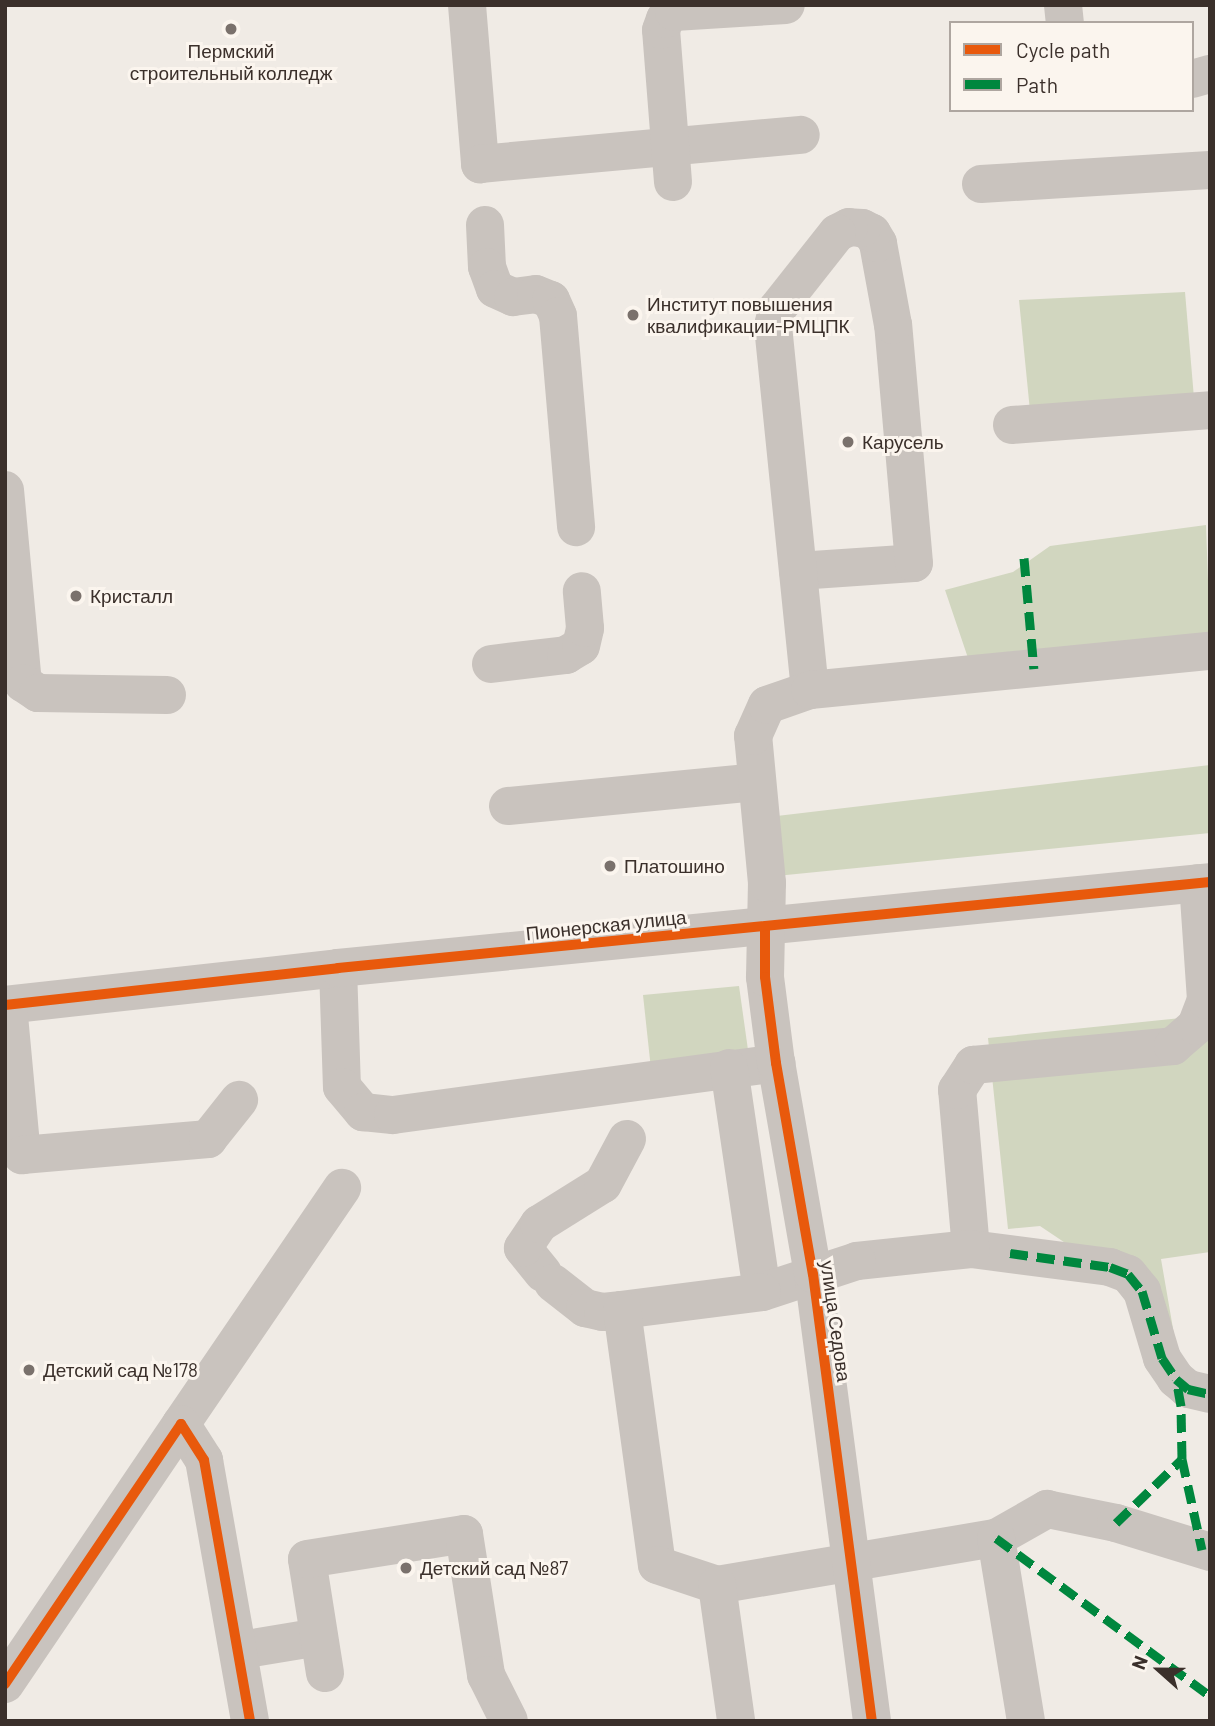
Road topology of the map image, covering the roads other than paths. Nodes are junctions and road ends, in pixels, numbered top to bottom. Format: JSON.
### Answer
{"nodes":[{"id":1,"x":467,"y":5,"type":"edge"},
{"id":2,"x":786,"y":5,"type":"edge"},
{"id":3,"x":802,"y":135,"type":"dead end"},
{"id":4,"x":480,"y":164,"type":"junction"},
{"id":5,"x":672,"y":164,"type":"junction"},
{"id":6,"x":1210,"y":170,"type":"edge"},
{"id":7,"x":981,"y":184,"type":"dead end"},
{"id":8,"x":1210,"y":410,"type":"edge"},
{"id":9,"x":1012,"y":425,"type":"dead end"},
{"id":10,"x":5,"y":490,"type":"edge"},
{"id":11,"x":576,"y":527,"type":"dead end"},
{"id":12,"x":799,"y":571,"type":"junction"},
{"id":13,"x":582,"y":591,"type":"dead end"},
{"id":14,"x":1210,"y":650,"type":"edge"},
{"id":15,"x":491,"y":664,"type":"dead end"},
{"id":16,"x":810,"y":690,"type":"junction"},
{"id":17,"x":167,"y":695,"type":"dead end"},
{"id":18,"x":756,"y":782,"type":"junction"},
{"id":19,"x":508,"y":806,"type":"dead end"},
{"id":20,"x":1204,"y":882,"type":"edge"},
{"id":21,"x":765,"y":927,"type":"junction"},
{"id":22,"x":338,"y":968,"type":"junction"},
{"id":23,"x":7,"y":1005,"type":"edge"},
{"id":24,"x":776,"y":1062,"type":"junction"},
{"id":25,"x":729,"y":1068,"type":"junction"},
{"id":26,"x":239,"y":1100,"type":"dead end"},
{"id":27,"x":627,"y":1139,"type":"dead end"},
{"id":28,"x":14,"y":1156,"type":"edge"},
{"id":29,"x":342,"y":1188,"type":"dead end"},
{"id":30,"x":971,"y":1249,"type":"junction"},
{"id":31,"x":813,"y":1274,"type":"junction"},
{"id":32,"x":762,"y":1292,"type":"junction"},
{"id":33,"x":622,"y":1310,"type":"junction"},
{"id":34,"x":1210,"y":1394,"type":"edge"},
{"id":35,"x":181,"y":1424,"type":"junction"},
{"id":36,"x":996,"y":1538,"type":"junction"},
{"id":37,"x":1210,"y":1552,"type":"edge"},
{"id":38,"x":849,"y":1563,"type":"junction"},
{"id":39,"x":717,"y":1585,"type":"junction"},
{"id":40,"x":240,"y":1650,"type":"junction"},
{"id":41,"x":5,"y":1684,"type":"edge"},
{"id":42,"x":250,"y":1721,"type":"edge"},
{"id":43,"x":509,"y":1721,"type":"edge"},
{"id":44,"x":736,"y":1721,"type":"edge"},
{"id":45,"x":872,"y":1721,"type":"edge"},
{"id":46,"x":1026,"y":1721,"type":"edge"}],
"edges":[{"from":1,"to":4,"type":"street"},
{"from":2,"to":5,"type":"street"},
{"from":3,"to":5,"type":"street"},
{"from":4,"to":5,"type":"street"},
{"from":4,"to":11,"type":"street"},
{"from":6,"to":7,"type":"street"},
{"from":8,"to":9,"type":"street"},
{"from":10,"to":17,"type":"street"},
{"from":12,"to":12,"type":"street"},
{"from":12,"to":16,"type":"street"},
{"from":13,"to":15,"type":"street"},
{"from":14,"to":16,"type":"street","name":"улица Седова"},
{"from":16,"to":18,"type":"street","name":"улица Седова"},
{"from":18,"to":19,"type":"street"},
{"from":18,"to":21,"type":"street","name":"улица Седова"},
{"from":20,"to":21,"type":"street","name":"Пионерская улица"},
{"from":20,"to":30,"type":"street"},
{"from":21,"to":22,"type":"street","name":"Пионерская улица"},
{"from":21,"to":24,"type":"street","name":"улица Седова"},
{"from":22,"to":23,"type":"street","name":"Пионерская улица"},
{"from":22,"to":25,"type":"street"},
{"from":23,"to":28,"type":"street"},
{"from":24,"to":25,"type":"street"},
{"from":24,"to":31,"type":"street","name":"улица Седова"},
{"from":25,"to":32,"type":"street"},
{"from":26,"to":28,"type":"street"},
{"from":27,"to":33,"type":"street"},
{"from":29,"to":35,"type":"street"},
{"from":30,"to":31,"type":"street"},
{"from":30,"to":34,"type":"street"},
{"from":31,"to":32,"type":"street"},
{"from":31,"to":38,"type":"street","name":"улица Седова"},
{"from":32,"to":33,"type":"street"},
{"from":33,"to":39,"type":"street"},
{"from":35,"to":40,"type":"street"},
{"from":35,"to":41,"type":"street"},
{"from":36,"to":37,"type":"street"},
{"from":36,"to":38,"type":"street"},
{"from":36,"to":46,"type":"street"},
{"from":38,"to":39,"type":"street"},
{"from":38,"to":45,"type":"street","name":"улица Седова"},
{"from":39,"to":44,"type":"street"},
{"from":40,"to":42,"type":"street"},
{"from":40,"to":43,"type":"street"}]}
